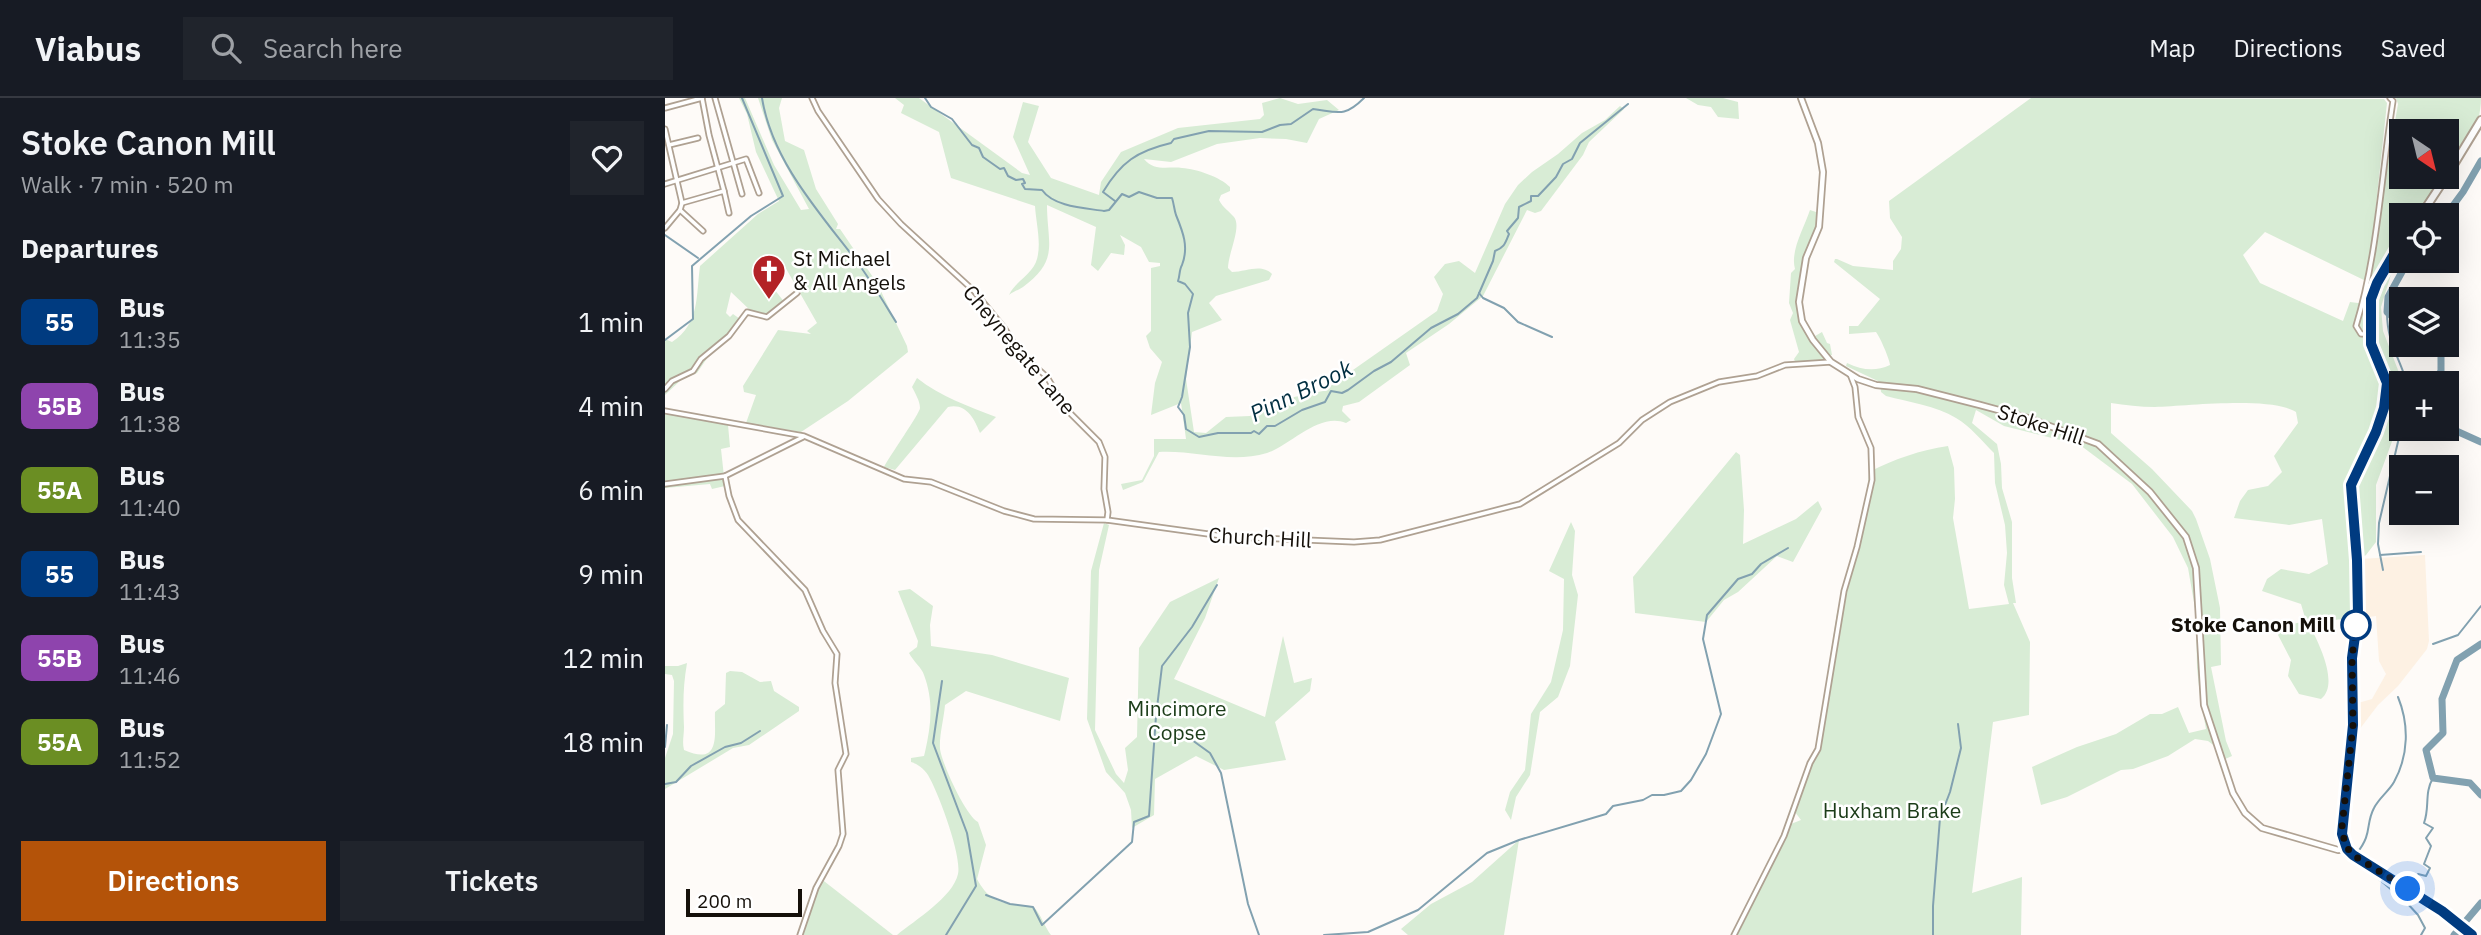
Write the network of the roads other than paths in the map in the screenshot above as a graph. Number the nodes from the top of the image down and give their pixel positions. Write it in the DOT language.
graph roads {
  1 [pos="678,98"];
  2 [pos="702,98"];
  3 [pos="715,98"];
  4 [pos="812,98"];
  5 [pos="1801,98"];
  6 [pos="2390,98"];
  7 [pos="680,104"];
  8 [pos="665,108"];
  9 [pos="2481,120"];
  10 [pos="665,129"];
  11 [pos="698,138"];
  12 [pos="669,145"];
  13 [pos="2459,156"];
  14 [pos="732,163"];
  15 [pos="719,168"];
  16 [pos="677,180"];
  17 [pos="665,184"];
  18 [pos="724,193"];
  19 [pos="759,193"];
  20 [pos="742,194"];
  21 [pos="682,203"];
  22 [pos="680,210"];
  23 [pos="729,213"];
  24 [pos="665,228"];
  25 [pos="703,231"];
  26 [pos="2389,262"];
  27 [pos="797,293"];
  28 [pos="2370,334"];
  29 [pos="1831,362"];
  30 [pos="1856,381"];
  31 [pos="665,389"];
  32 [pos="665,411"];
  33 [pos="804,436"];
  34 [pos="725,476"];
  35 [pos="665,484"];
  36 [pos="1107,520"];
  37 [pos="2347,849"];
  38 [pos="800,935"];
  39 [pos="1734,935"];
  40 [pos="2472,935"];
  1 -- 7 [label="street"];
  2 -- 7 [label="street"];
  2 -- 15 [label="street"];
  3 -- 14 [label="street"];
  4 -- 36 [label="street, Cheynegate Lane"];
  5 -- 29 [label="street, Stoke Hill"];
  6 -- 28 [label="street"];
  7 -- 8 [label="street"];
  9 -- 13 [label="main road"];
  10 -- 12 [label="street"];
  11 -- 12 [label="street"];
  12 -- 16 [label="street"];
  14 -- 15 [label="street"];
  14 -- 19 [label="street"];
  14 -- 20 [label="street"];
  15 -- 16 [label="street"];
  15 -- 18 [label="street"];
  16 -- 17 [label="street"];
  16 -- 21 [label="street"];
  18 -- 21 [label="street"];
  18 -- 23 [label="street"];
  21 -- 22 [label="street"];
  22 -- 24 [label="street"];
  22 -- 25 [label="street"];
  26 -- 28 [label="main road"];
  27 -- 31 [label="street"];
  28 -- 37 [label="main road"];
  29 -- 30 [label="street, Stoke Hill"];
  29 -- 36 [label="street, Church Hill"];
  30 -- 37 [label="street, Stoke Hill"];
  30 -- 39 [label="street"];
  32 -- 33 [label="street, Church Hill"];
  33 -- 34 [label="street"];
  33 -- 36 [label="street, Church Hill"];
  34 -- 35 [label="street"];
  34 -- 38 [label="street"];
  37 -- 40 [label="main road"];
}
